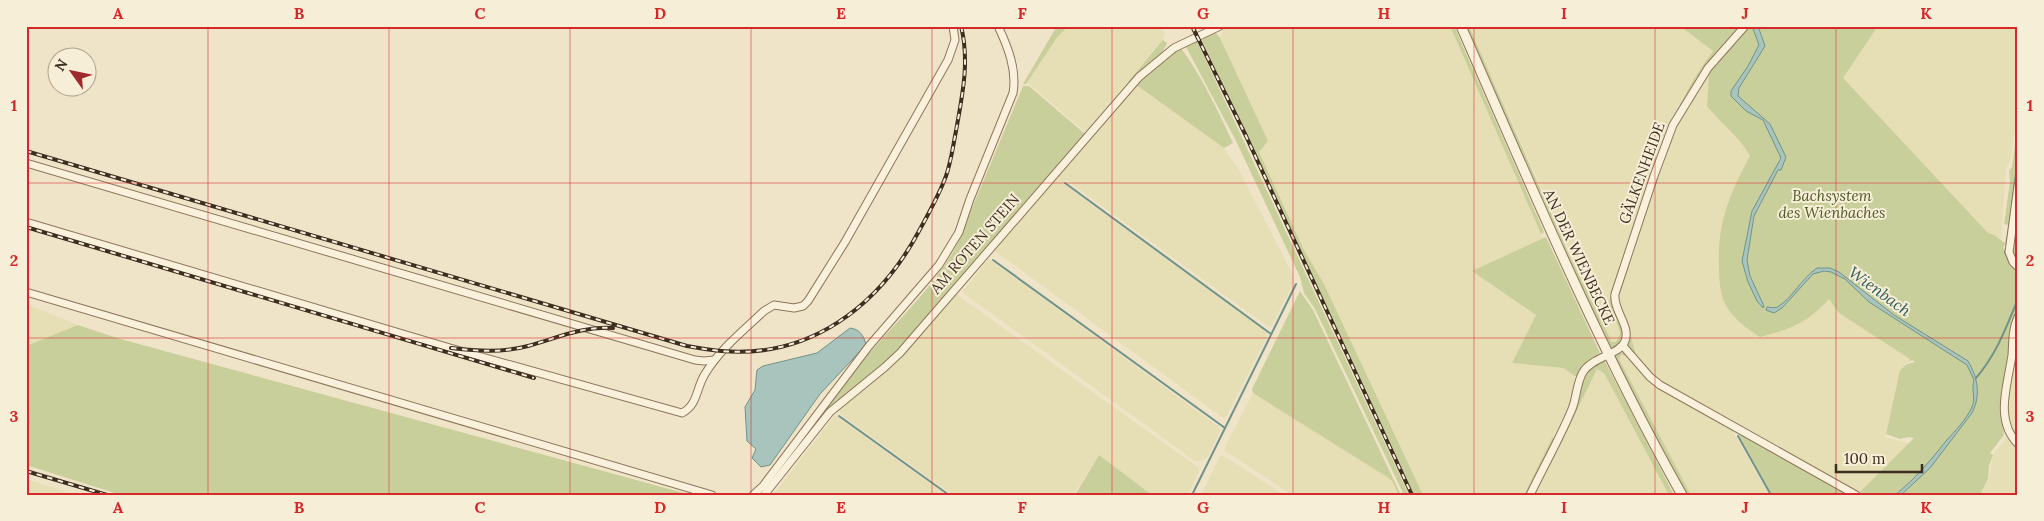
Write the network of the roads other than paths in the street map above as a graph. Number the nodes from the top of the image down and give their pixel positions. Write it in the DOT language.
graph roads {
  1 [pos="953,26"];
  2 [pos="998,26"];
  3 [pos="1220,26"];
  4 [pos="1462,26"];
  5 [pos="1745,26"];
  6 [pos="26,163"];
  7 [pos="2018,186"];
  8 [pos="26,222"];
  9 [pos="2018,267"];
  10 [pos="26,292"];
  11 [pos="2018,317"];
  12 [pos="1623,346"];
  13 [pos="1608,354"];
  14 [pos="695,360"];
  15 [pos="714,360"];
  16 [pos="703,377"];
  17 [pos="2018,444"];
  18 [pos="712,495"];
  19 [pos="753,495"];
  20 [pos="764,495"];
  21 [pos="1530,495"];
  22 [pos="1682,495"];
  23 [pos="1856,495"];
  1 -- 15 [label="street"];
  2 -- 19 [label="street"];
  3 -- 20 [label="street, AM ROTEN STEIN"];
  4 -- 13 [label="street, AN DER WIENBECKE"];
  5 -- 12 [label="street, GÄLKENHEIDE"];
  6 -- 14 [label="street"];
  7 -- 9 [label="street"];
  8 -- 16 [label="street"];
  10 -- 18 [label="street"];
  11 -- 17 [label="street"];
  12 -- 13 [label="street"];
  12 -- 23 [label="street"];
  13 -- 21 [label="street"];
  13 -- 22 [label="street, AN DER WIENBECKE"];
  14 -- 15 [label="street"];
  14 -- 16 [label="street"];
  15 -- 16 [label="street"];
}
